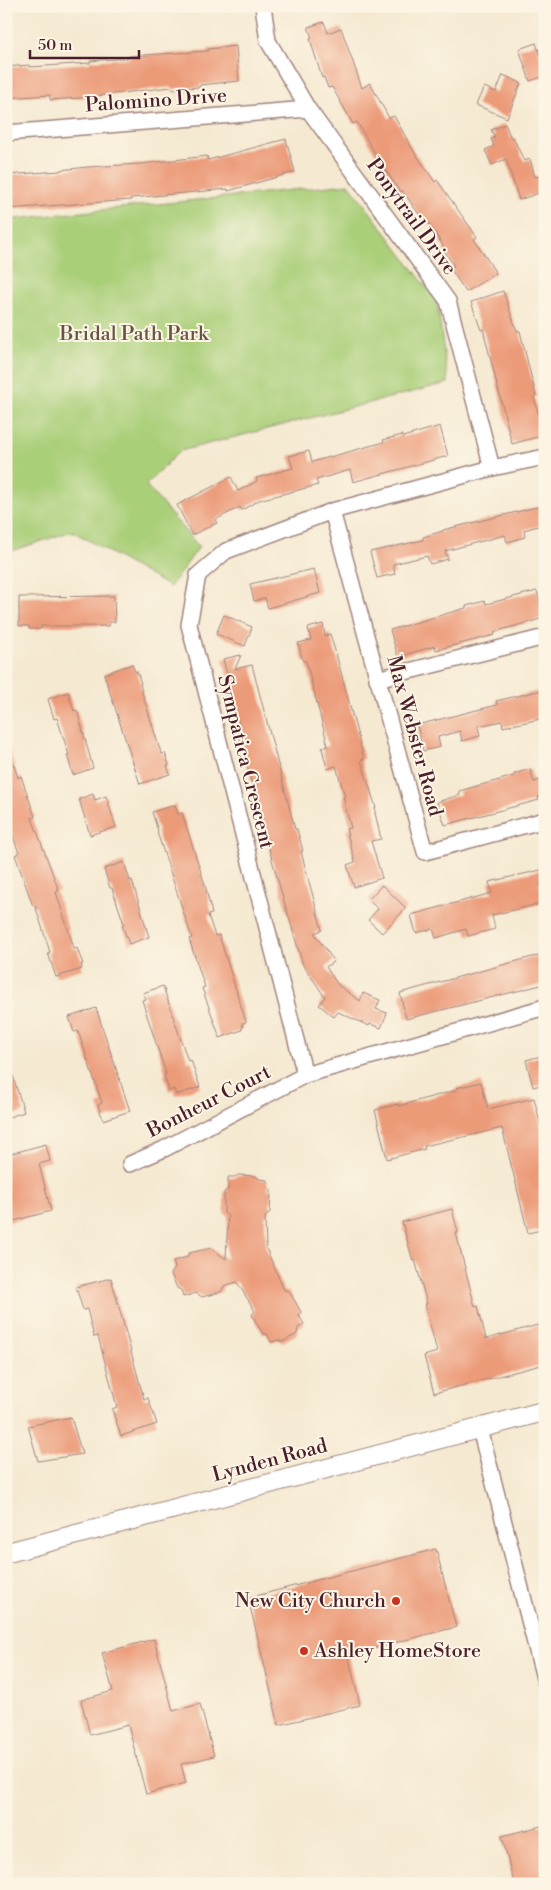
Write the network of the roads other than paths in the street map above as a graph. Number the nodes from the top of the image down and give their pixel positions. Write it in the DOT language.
graph roads {
  1 [pos="263,6"];
  2 [pos="308,109"];
  3 [pos="6,133"];
  4 [pos="545,457"];
  5 [pos="492,468"];
  6 [pos="332,511"];
  7 [pos="545,637"];
  8 [pos="377,680"];
  9 [pos="545,820"];
  10 [pos="545,1007"];
  11 [pos="305,1075"];
  12 [pos="130,1164"];
  13 [pos="545,1411"];
  14 [pos="480,1429"];
  15 [pos="6,1553"];
  16 [pos="545,1682"];
  1 -- 2 [label="street, Ponytrail Drive"];
  2 -- 3 [label="street, Palomino Drive"];
  2 -- 5 [label="street, Ponytrail Drive"];
  4 -- 5 [label="street, Sympatica Crescent"];
  5 -- 6 [label="street, Sympatica Crescent"];
  6 -- 8 [label="street, Max Webster Road"];
  6 -- 11 [label="street, Sympatica Crescent"];
  7 -- 8 [label="street"];
  8 -- 9 [label="street, Max Webster Road"];
  10 -- 11 [label="street"];
  11 -- 12 [label="street, Bonheur Court"];
  13 -- 14 [label="main road, Lynden Road"];
  14 -- 15 [label="main road, Lynden Road"];
  14 -- 16 [label="street"];
}
